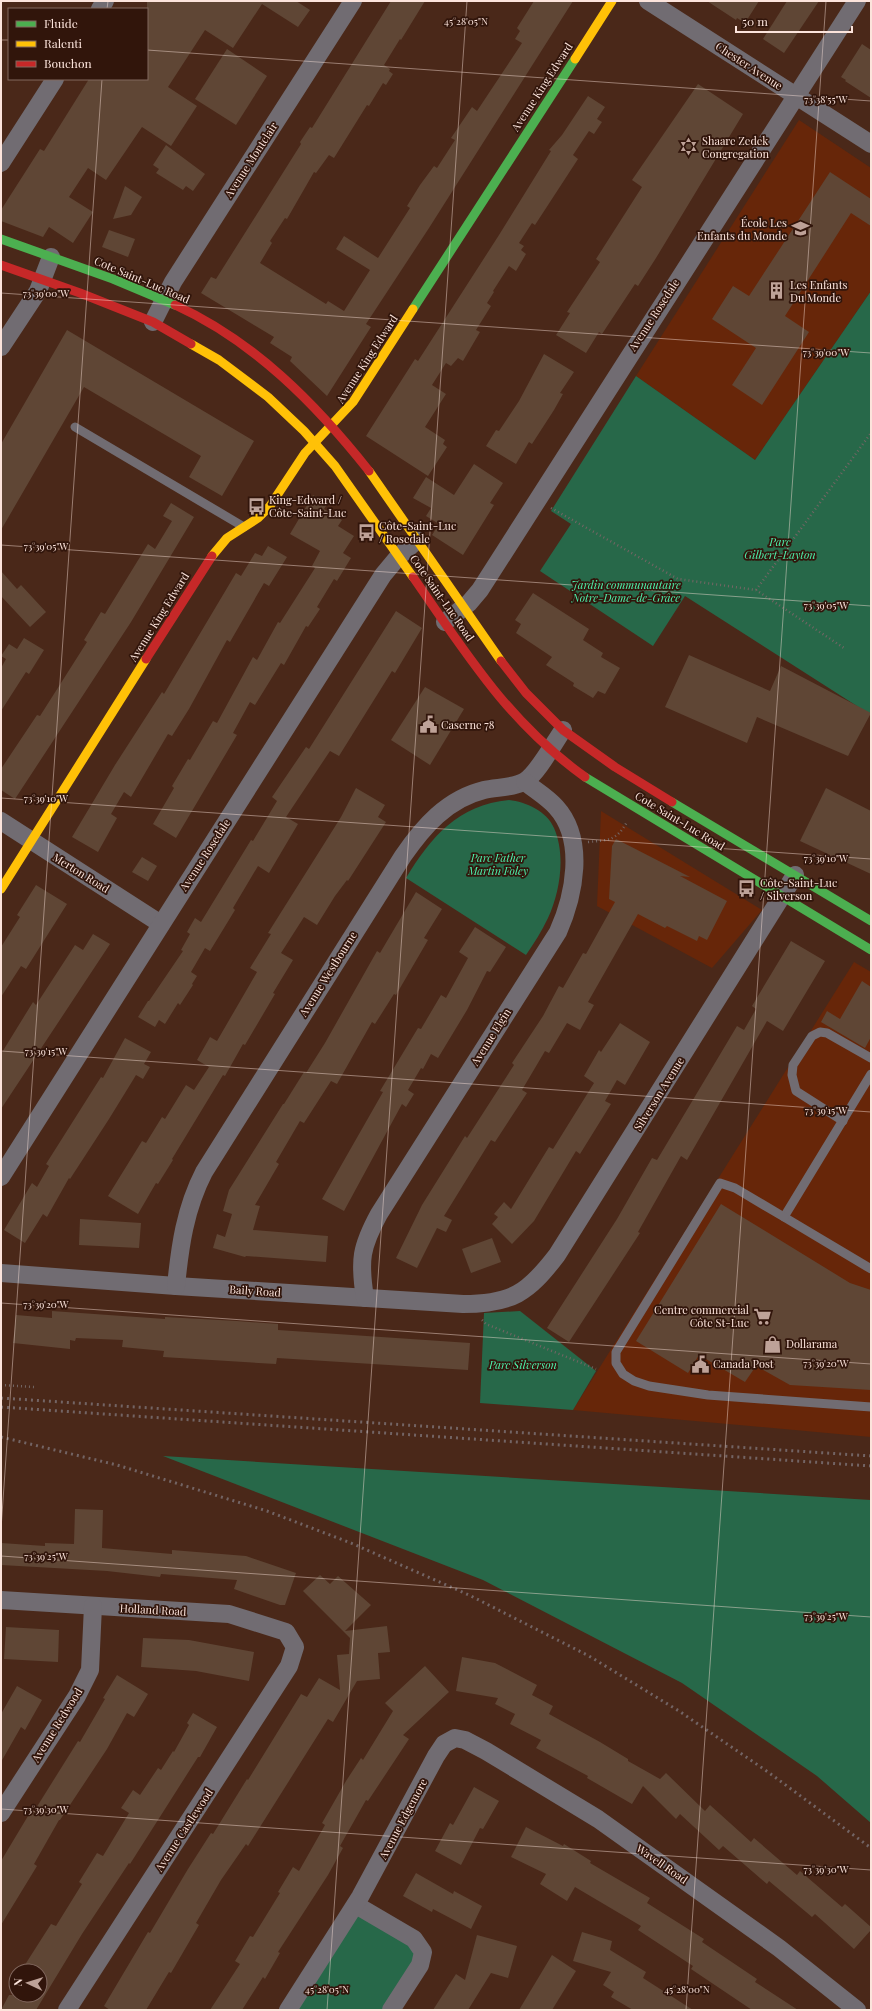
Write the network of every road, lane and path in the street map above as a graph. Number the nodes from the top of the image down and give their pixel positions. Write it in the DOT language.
graph roads {
  1 [pos="353,1"];
  2 [pos="612,1"];
  3 [pos="648,1"];
  4 [pos="856,1"];
  5 [pos="54,80"];
  6 [pos="796,96"];
  7 [pos="871,144"];
  8 [pos="1,163"];
  9 [pos="1,239"];
  10 [pos="50,257"];
  11 [pos="1,265"];
  12 [pos="43,279"];
  13 [pos="163,300"];
  14 [pos="153,322"];
  15 [pos="1,347"];
  16 [pos="332,426"];
  17 [pos="75,427"];
  18 [pos="871,433"];
  19 [pos="314,442"];
  20 [pos="550,508"];
  21 [pos="244,527"];
  22 [pos="417,540"];
  23 [pos="398,557"];
  24 [pos="756,590"];
  25 [pos="463,608"];
  26 [pos="445,622"];
  27 [pos="844,648"];
  28 [pos="563,730"];
  29 [pos="549,749"];
  30 [pos="525,782"];
  31 [pos="629,818"];
  32 [pos="1,821"];
  33 [pos="31,841"];
  34 [pos="584,842"];
  35 [pos="795,875"];
  36 [pos="1,889"];
  37 [pos="782,897"];
  38 [pos="871,921"];
  39 [pos="161,924"];
  40 [pos="871,950"];
  41 [pos="871,1058"];
  42 [pos="871,1074"];
  43 [pos="843,1121"];
  44 [pos="1,1177"];
  45 [pos="784,1218"];
  46 [pos="871,1269"];
  47 [pos="1,1273"];
  48 [pos="176,1286"];
  49 [pos="365,1298"];
  50 [pos="508,1299"];
  51 [pos="477,1316"];
  52 [pos="596,1369"];
  53 [pos="1,1385"];
  54 [pos="35,1388"];
  55 [pos="871,1407"];
  56 [pos="1,1600"];
  57 [pos="94,1606"];
  58 [pos="295,1647"];
  59 [pos="455,1738"];
  60 [pos="1,1813"];
  61 [pos="356,1905"];
  62 [pos="67,2010"];
  63 [pos="288,2010"];
  64 [pos="391,2010"];
  65 [pos="857,2010"];
  1 -- 13 [label="street, Avenue Montclair"];
  2 -- 16 [label="main road, Avenue King Edward"];
  3 -- 6 [label="street, Chester Avenue"];
  4 -- 6 [label="street, Avenue Rosedale"];
  5 -- 8 [label="street"];
  6 -- 7 [label="street, Chester Avenue"];
  6 -- 25 [label="street, Avenue Rosedale"];
  9 -- 10 [label="main road, Cote Saint-Luc Road"];
  10 -- 12 [label="street"];
  10 -- 13 [label="main road, Cote Saint-Luc Road"];
  11 -- 12 [label="main road, Cote Saint-Luc Road"];
  12 -- 14 [label="main road, Cote Saint-Luc Road"];
  12 -- 15 [label="street"];
  13 -- 14 [label="street, Avenue Montclair"];
  13 -- 16 [label="main road, Cote Saint-Luc Road"];
  14 -- 19 [label="main road, Cote Saint-Luc Road"];
  16 -- 19 [label="main road, Avenue King Edward"];
  16 -- 22 [label="main road, Cote Saint-Luc Road"];
  17 -- 21 [label="lane"];
  18 -- 24 [label="path"];
  19 -- 21 [label="main road, Avenue King Edward"];
  19 -- 23 [label="main road, Cote Saint-Luc Road"];
  20 -- 24 [label="path"];
  21 -- 33 [label="main road, Avenue King Edward"];
  22 -- 23 [label="street, Avenue Rosedale"];
  22 -- 25 [label="main road, Cote Saint-Luc Road"];
  23 -- 26 [label="main road, Cote Saint-Luc Road"];
  23 -- 39 [label="street, Avenue Rosedale"];
  24 -- 27 [label="path"];
  25 -- 26 [label="street, Avenue Rosedale"];
  25 -- 28 [label="main road, Cote Saint-Luc Road"];
  26 -- 29 [label="main road, Cote Saint-Luc Road"];
  28 -- 29 [label="street"];
  28 -- 35 [label="main road, Cote Saint-Luc Road"];
  29 -- 30 [label="street"];
  29 -- 37 [label="main road, Cote Saint-Luc Road"];
  30 -- 48 [label="street, Avenue Westbourne"];
  30 -- 49 [label="street, Avenue Elgin"];
  31 -- 34 [label="path"];
  32 -- 33 [label="street, Merton Road"];
  33 -- 36 [label="main road, Avenue King Edward"];
  33 -- 39 [label="street, Merton Road"];
  35 -- 37 [label="street, Silverson Avenue"];
  35 -- 38 [label="main road, Cote Saint-Luc Road"];
  37 -- 40 [label="main road, Cote Saint-Luc Road"];
  37 -- 50 [label="street, Silverson Avenue"];
  39 -- 44 [label="street, Avenue Rosedale"];
  41 -- 43 [label="lane"];
  42 -- 43 [label="lane"];
  43 -- 45 [label="lane"];
  45 -- 46 [label="lane"];
  45 -- 55 [label="lane"];
  47 -- 48 [label="street, Baily Road"];
  48 -- 49 [label="street, Baily Road"];
  49 -- 50 [label="street, Baily Road"];
  51 -- 52 [label="path"];
  53 -- 54 [label="path"];
  56 -- 57 [label="street, Holland Road"];
  57 -- 58 [label="street, Holland Road"];
  57 -- 60 [label="street, Avenue Redwood"];
  58 -- 62 [label="street, Avenue Castlewood"];
  59 -- 61 [label="street, Avenue Edgemore"];
  59 -- 65 [label="street, Wavell Road"];
  61 -- 63 [label="street, Avenue Edgemore"];
  61 -- 64 [label="street"];
}
